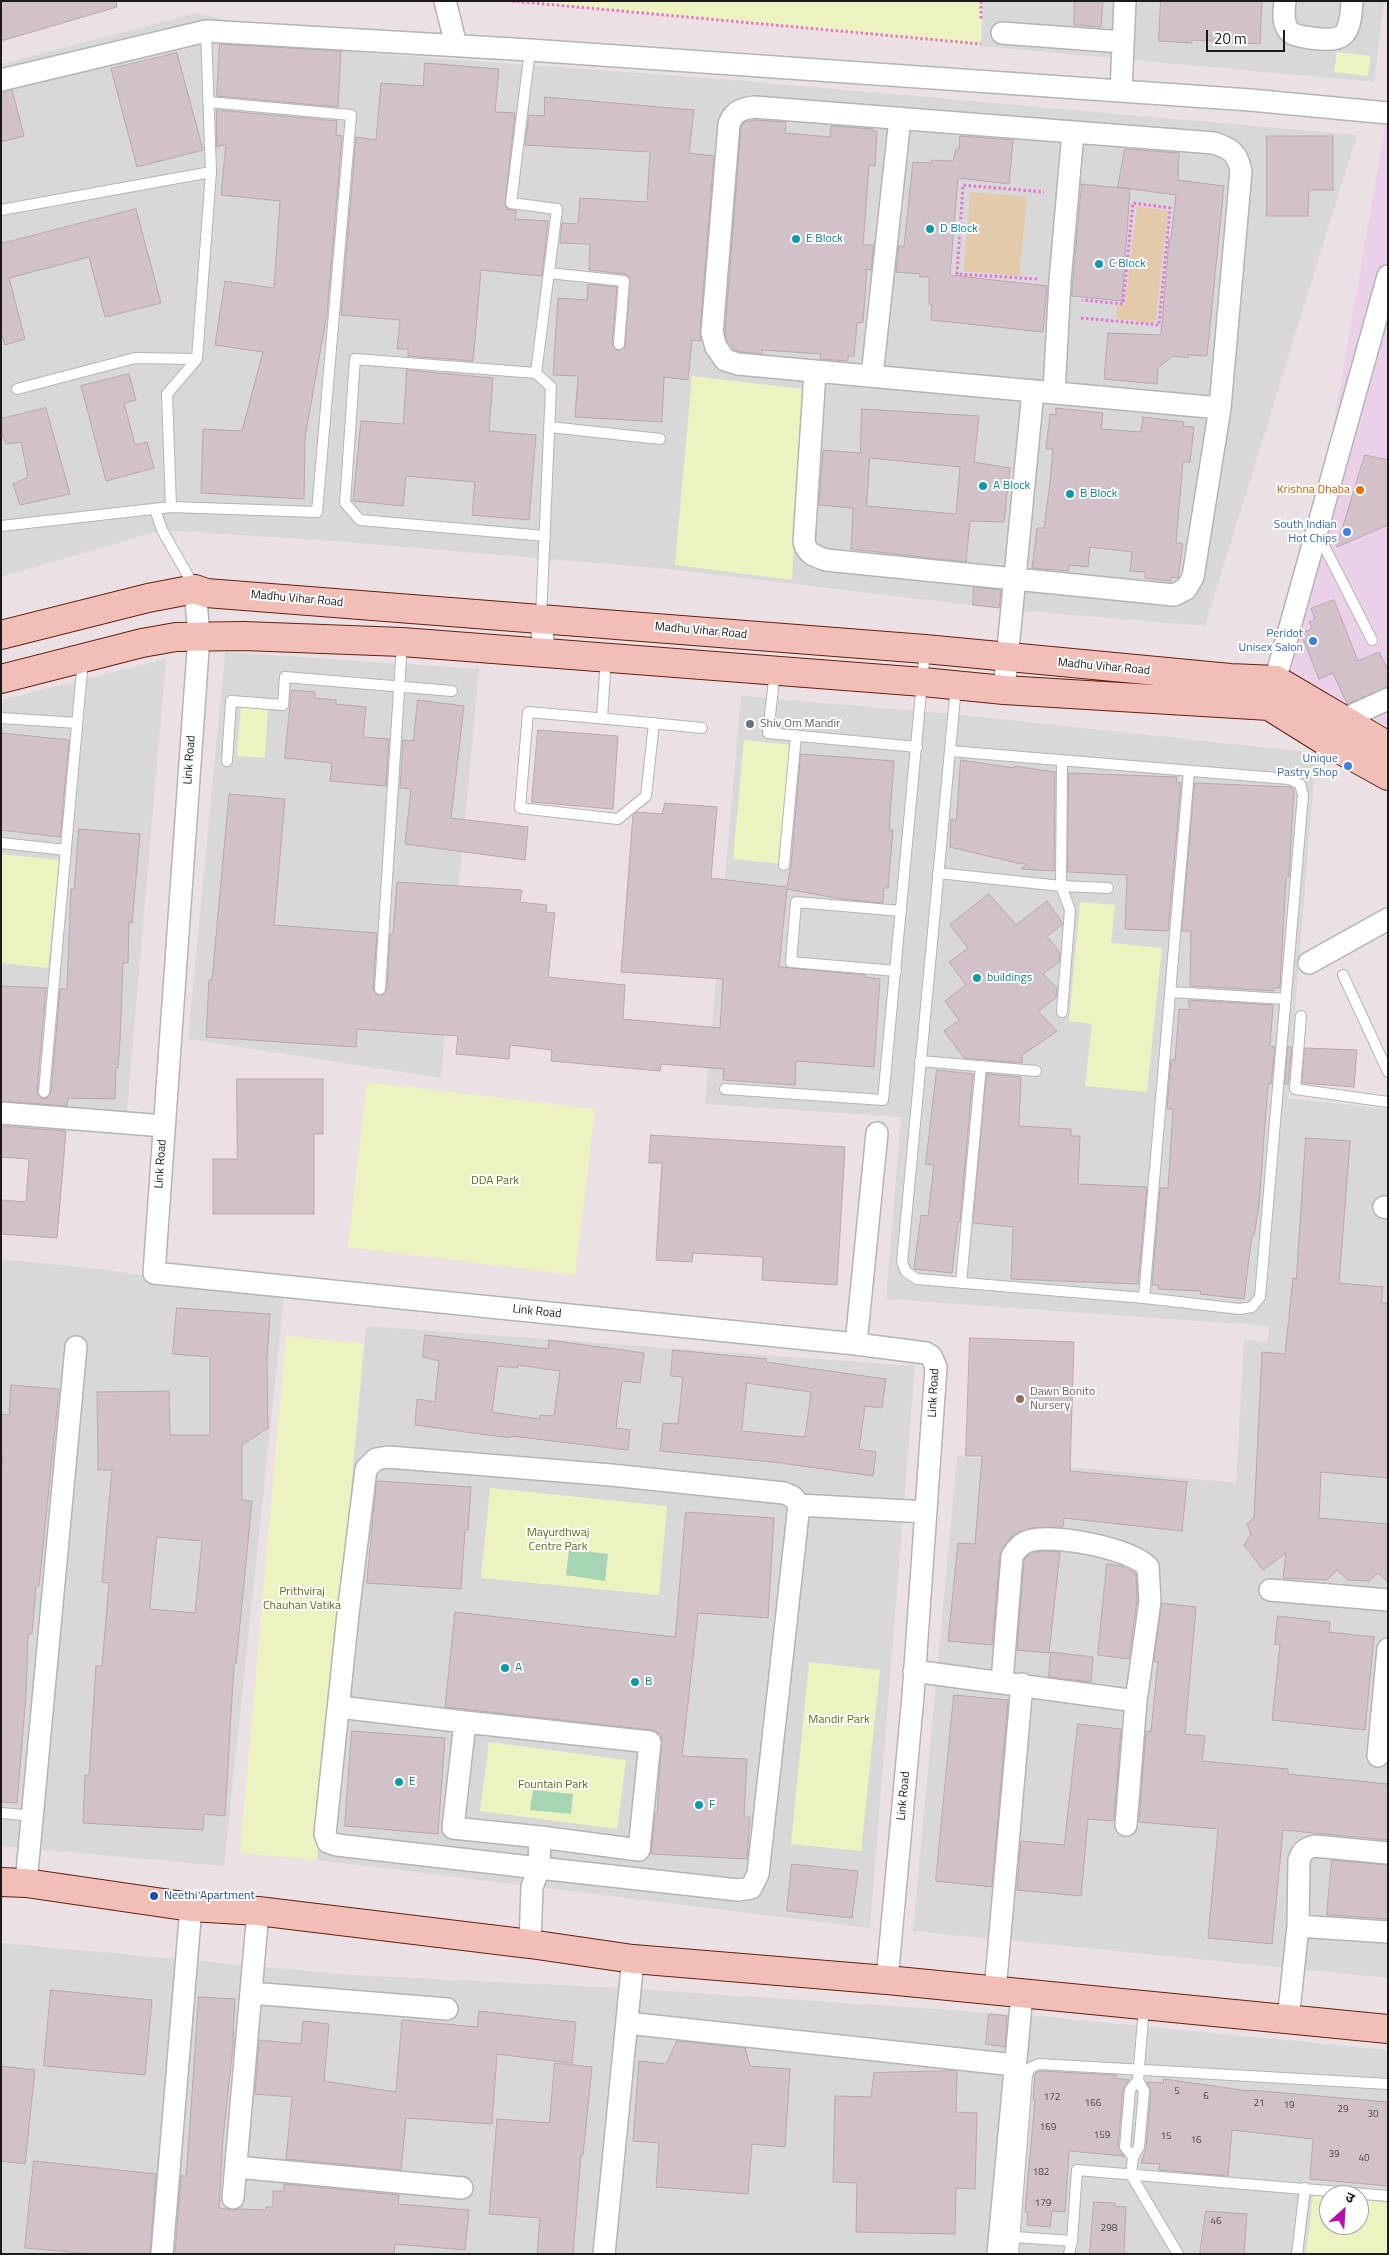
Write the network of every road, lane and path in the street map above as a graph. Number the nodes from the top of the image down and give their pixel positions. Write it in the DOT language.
graph roads {
  1 [pos="445,1"];
  2 [pos="512,1"];
  3 [pos="981,1"];
  4 [pos="1125,1"];
  5 [pos="1285,1"];
  6 [pos="1352,1"];
  7 [pos="981,28"];
  8 [pos="206,32"];
  9 [pos="1002,34"];
  10 [pos="981,37"];
  11 [pos="1123,42"];
  12 [pos="456,45"];
  13 [pos="530,50"];
  14 [pos="1,80"];
  15 [pos="1121,91"];
  16 [pos="208,102"];
  17 [pos="1388,113"];
  18 [pos="900,118"];
  19 [pos="1073,132"];
  20 [pos="211,172"];
  21 [pos="1068,194"];
  22 [pos="1,210"];
  23 [pos="549,273"];
  24 [pos="1388,276"];
  25 [pos="1059,298"];
  26 [pos="620,344"];
  27 [pos="197,359"];
  28 [pos="815,372"];
  29 [pos="536,373"];
  30 [pos="872,376"];
  31 [pos="17,389"];
  32 [pos="1043,392"];
  33 [pos="1220,408"];
  34 [pos="550,427"];
  35 [pos="660,439"];
  36 [pos="171,507"];
  37 [pos="155,509"];
  38 [pos="1,526"];
  39 [pos="1317,532"];
  40 [pos="544,536"];
  41 [pos="1015,579"];
  42 [pos="195,589"];
  43 [pos="541,618"];
  44 [pos="1,635"];
  45 [pos="199,636"];
  46 [pos="1372,640"];
  47 [pos="402,642"];
  48 [pos="925,649"];
  49 [pos="544,653"];
  50 [pos="607,657"];
  51 [pos="84,658"];
  52 [pos="1008,658"];
  53 [pos="776,670"];
  54 [pos="1,679"];
  55 [pos="1276,680"];
  56 [pos="923,682"];
  57 [pos="956,685"];
  58 [pos="399,688"];
  59 [pos="1004,690"];
  60 [pos="452,691"];
  61 [pos="1388,699"];
  62 [pos="1269,706"];
  63 [pos="1,718"];
  64 [pos="602,718"];
  65 [pos="1344,719"];
  66 [pos="78,723"];
  67 [pos="654,723"];
  68 [pos="702,728"];
  69 [pos="796,735"];
  70 [pos="1388,746"];
  71 [pos="917,747"];
  72 [pos="950,751"];
  73 [pos="1062,760"];
  74 [pos="227,761"];
  75 [pos="1189,771"];
  76 [pos="1388,776"];
  77 [pos="1,843"];
  78 [pos="66,850"];
  79 [pos="784,864"];
  80 [pos="938,873"];
  81 [pos="1061,886"];
  82 [pos="1108,888"];
  83 [pos="901,911"];
  84 [pos="1388,919"];
  85 [pos="1308,963"];
  86 [pos="896,971"];
  87 [pos="1343,975"];
  88 [pos="380,989"];
  89 [pos="1170,992"];
  90 [pos="1286,1000"];
  91 [pos="1062,1012"];
  92 [pos="1301,1016"];
  93 [pos="920,1061"];
  94 [pos="981,1066"];
  95 [pos="1036,1071"];
  96 [pos="1388,1072"];
  97 [pos="725,1089"];
  98 [pos="44,1092"];
  99 [pos="1388,1102"];
  100 [pos="1,1113"];
  101 [pos="164,1126"];
  102 [pos="878,1133"];
  103 [pos="961,1283"];
  104 [pos="1144,1298"];
  105 [pos="856,1344"];
  106 [pos="76,1347"];
  107 [pos="799,1505"];
  108 [pos="926,1512"];
  109 [pos="1270,1590"];
  110 [pos="1388,1600"];
  111 [pos="1388,1649"];
  112 [pos="914,1671"];
  113 [pos="1012,1683"];
  114 [pos="1136,1701"];
  115 [pos="339,1707"];
  116 [pos="464,1722"];
  117 [pos="1378,1756"];
  118 [pos="1,1813"];
  119 [pos="33,1816"];
  120 [pos="1126,1825"];
  121 [pos="540,1837"];
  122 [pos="1388,1853"];
  123 [pos="539,1868"];
  124 [pos="13,1883"];
  125 [pos="191,1907"];
  126 [pos="258,1911"];
  127 [pos="1298,1926"];
  128 [pos="1388,1932"];
  129 [pos="530,1944"];
  130 [pos="633,1959"];
  131 [pos="887,1980"];
  132 [pos="995,1991"];
  133 [pos="251,1993"];
  134 [pos="1022,1994"];
  135 [pos="1144,2007"];
  136 [pos="447,2009"];
  137 [pos="1288,2020"];
  138 [pos="627,2023"];
  139 [pos="1388,2029"];
  140 [pos="1015,2064"];
  141 [pos="1140,2069"];
  142 [pos="1388,2084"];
  143 [pos="236,2166"];
  144 [pos="1131,2175"];
  145 [pos="462,2188"];
  146 [pos="1305,2188"];
  147 [pos="1388,2196"];
  148 [pos="234,2198"];
  149 [pos="1015,2237"];
  150 [pos="1072,2241"];
  151 [pos="162,2254"];
  152 [pos="604,2254"];
  153 [pos="998,2254"];
  154 [pos="1013,2254"];
  155 [pos="1069,2254"];
  156 [pos="1178,2254"];
  157 [pos="1297,2254"];
  1 -- 12 [label="street"];
  2 -- 10 [label="path"];
  3 -- 7 [label="path"];
  4 -- 11 [label="street"];
  5 -- 6 [label="street"];
  8 -- 12 [label="street"];
  8 -- 14 [label="street"];
  8 -- 16 [label="lane"];
  9 -- 11 [label="street"];
  11 -- 15 [label="street"];
  12 -- 13 [label="street"];
  13 -- 15 [label="street"];
  13 -- 23 [label="lane"];
  15 -- 17 [label="street"];
  16 -- 20 [label="lane"];
  16 -- 36 [label="lane"];
  18 -- 19 [label="street"];
  18 -- 28 [label="street"];
  18 -- 30 [label="street"];
  19 -- 21 [label="street"];
  19 -- 33 [label="street"];
  20 -- 22 [label="lane"];
  20 -- 27 [label="lane"];
  21 -- 25 [label="street"];
  21 -- 25 [label="path"];
  23 -- 26 [label="lane"];
  23 -- 29 [label="lane"];
  24 -- 39 [label="street"];
  25 -- 25 [label="path"];
  25 -- 32 [label="street"];
  27 -- 31 [label="lane"];
  27 -- 36 [label="lane"];
  28 -- 30 [label="street"];
  28 -- 41 [label="street"];
  29 -- 34 [label="lane"];
  29 -- 40 [label="lane"];
  30 -- 32 [label="street"];
  32 -- 33 [label="street"];
  32 -- 41 [label="street"];
  33 -- 41 [label="street"];
  34 -- 35 [label="lane"];
  34 -- 40 [label="lane"];
  36 -- 37 [label="lane"];
  37 -- 38 [label="lane"];
  37 -- 42 [label="lane"];
  39 -- 46 [label="lane"];
  39 -- 55 [label="street"];
  40 -- 43 [label="lane"];
  41 -- 52 [label="street"];
  42 -- 43 [label="street, Madhu Vihar Road"];
  42 -- 44 [label="street, Madhu Vihar Road"];
  42 -- 45 [label="street, Link Road"];
  43 -- 48 [label="street, Madhu Vihar Road"];
  43 -- 49 [label="street"];
  45 -- 47 [label="street"];
  45 -- 51 [label="street"];
  45 -- 101 [label="street, Link Road"];
  47 -- 49 [label="street"];
  47 -- 58 [label="lane"];
  48 -- 52 [label="street, Madhu Vihar Road"];
  48 -- 56 [label="lane"];
  49 -- 50 [label="street"];
  50 -- 53 [label="street"];
  50 -- 64 [label="lane"];
  51 -- 54 [label="street"];
  51 -- 66 [label="lane"];
  52 -- 55 [label="street, Madhu Vihar Road"];
  52 -- 59 [label="street"];
  53 -- 56 [label="street"];
  53 -- 69 [label="lane"];
  55 -- 62 [label="street"];
  55 -- 65 [label="street, Madhu Vihar Road"];
  56 -- 57 [label="street"];
  56 -- 71 [label="lane"];
  57 -- 59 [label="street"];
  57 -- 72 [label="lane"];
  58 -- 60 [label="lane"];
  58 -- 74 [label="lane"];
  58 -- 88 [label="lane"];
  59 -- 62 [label="street"];
  61 -- 65 [label="street"];
  62 -- 76 [label="street"];
  63 -- 66 [label="lane"];
  64 -- 67 [label="lane"];
  64 -- 67 [label="lane"];
  65 -- 70 [label="street, Madhu Vihar Road"];
  66 -- 78 [label="lane"];
  67 -- 68 [label="lane"];
  69 -- 71 [label="lane"];
  69 -- 79 [label="lane"];
  71 -- 83 [label="lane"];
  72 -- 73 [label="lane"];
  72 -- 80 [label="lane"];
  73 -- 75 [label="lane"];
  73 -- 81 [label="lane"];
  75 -- 89 [label="lane"];
  75 -- 90 [label="lane"];
  77 -- 78 [label="lane"];
  78 -- 98 [label="lane"];
  80 -- 81 [label="lane"];
  80 -- 93 [label="lane"];
  81 -- 82 [label="lane"];
  81 -- 91 [label="lane"];
  83 -- 86 [label="lane"];
  83 -- 86 [label="lane"];
  84 -- 85 [label="street"];
  86 -- 97 [label="lane"];
  87 -- 96 [label="lane"];
  89 -- 90 [label="lane"];
  89 -- 104 [label="lane"];
  90 -- 104 [label="lane"];
  92 -- 99 [label="lane"];
  93 -- 94 [label="lane"];
  93 -- 103 [label="lane"];
  94 -- 95 [label="lane"];
  94 -- 103 [label="lane"];
  100 -- 101 [label="street"];
  101 -- 105 [label="street, Link Road"];
  102 -- 105 [label="street"];
  103 -- 104 [label="lane"];
  105 -- 108 [label="street, Link Road"];
  106 -- 119 [label="street"];
  107 -- 108 [label="street"];
  107 -- 115 [label="street"];
  107 -- 123 [label="street"];
  108 -- 112 [label="street, Link Road"];
  109 -- 110 [label="street"];
  111 -- 117 [label="street"];
  112 -- 113 [label="street"];
  112 -- 131 [label="street, Link Road"];
  113 -- 114 [label="street"];
  113 -- 114 [label="street"];
  113 -- 132 [label="street"];
  114 -- 120 [label="street"];
  115 -- 116 [label="street"];
  115 -- 123 [label="street"];
  116 -- 121 [label="street"];
  116 -- 121 [label="street"];
  118 -- 119 [label="lane"];
  119 -- 124 [label="street"];
  121 -- 123 [label="street"];
  122 -- 127 [label="street"];
  123 -- 129 [label="street"];
  124 -- 125 [label="street"];
  125 -- 126 [label="street"];
  125 -- 151 [label="street"];
  126 -- 129 [label="street"];
  126 -- 133 [label="street"];
  127 -- 128 [label="street"];
  127 -- 137 [label="street"];
  129 -- 130 [label="street"];
  130 -- 131 [label="street"];
  130 -- 138 [label="street"];
  131 -- 132 [label="street"];
  132 -- 134 [label="street"];
  133 -- 136 [label="street"];
  133 -- 143 [label="street"];
  134 -- 135 [label="street"];
  134 -- 140 [label="street"];
  135 -- 137 [label="street"];
  135 -- 141 [label="lane"];
  137 -- 139 [label="street"];
  138 -- 140 [label="street"];
  138 -- 152 [label="street"];
  140 -- 153 [label="street"];
  141 -- 142 [label="lane"];
  141 -- 144 [label="lane"];
  141 -- 149 [label="lane"];
  143 -- 145 [label="street"];
  143 -- 148 [label="street"];
  144 -- 146 [label="lane"];
  144 -- 150 [label="lane"];
  144 -- 156 [label="lane"];
  146 -- 147 [label="lane"];
  146 -- 157 [label="lane"];
  149 -- 150 [label="lane"];
  149 -- 154 [label="lane"];
  150 -- 155 [label="lane"];
}
